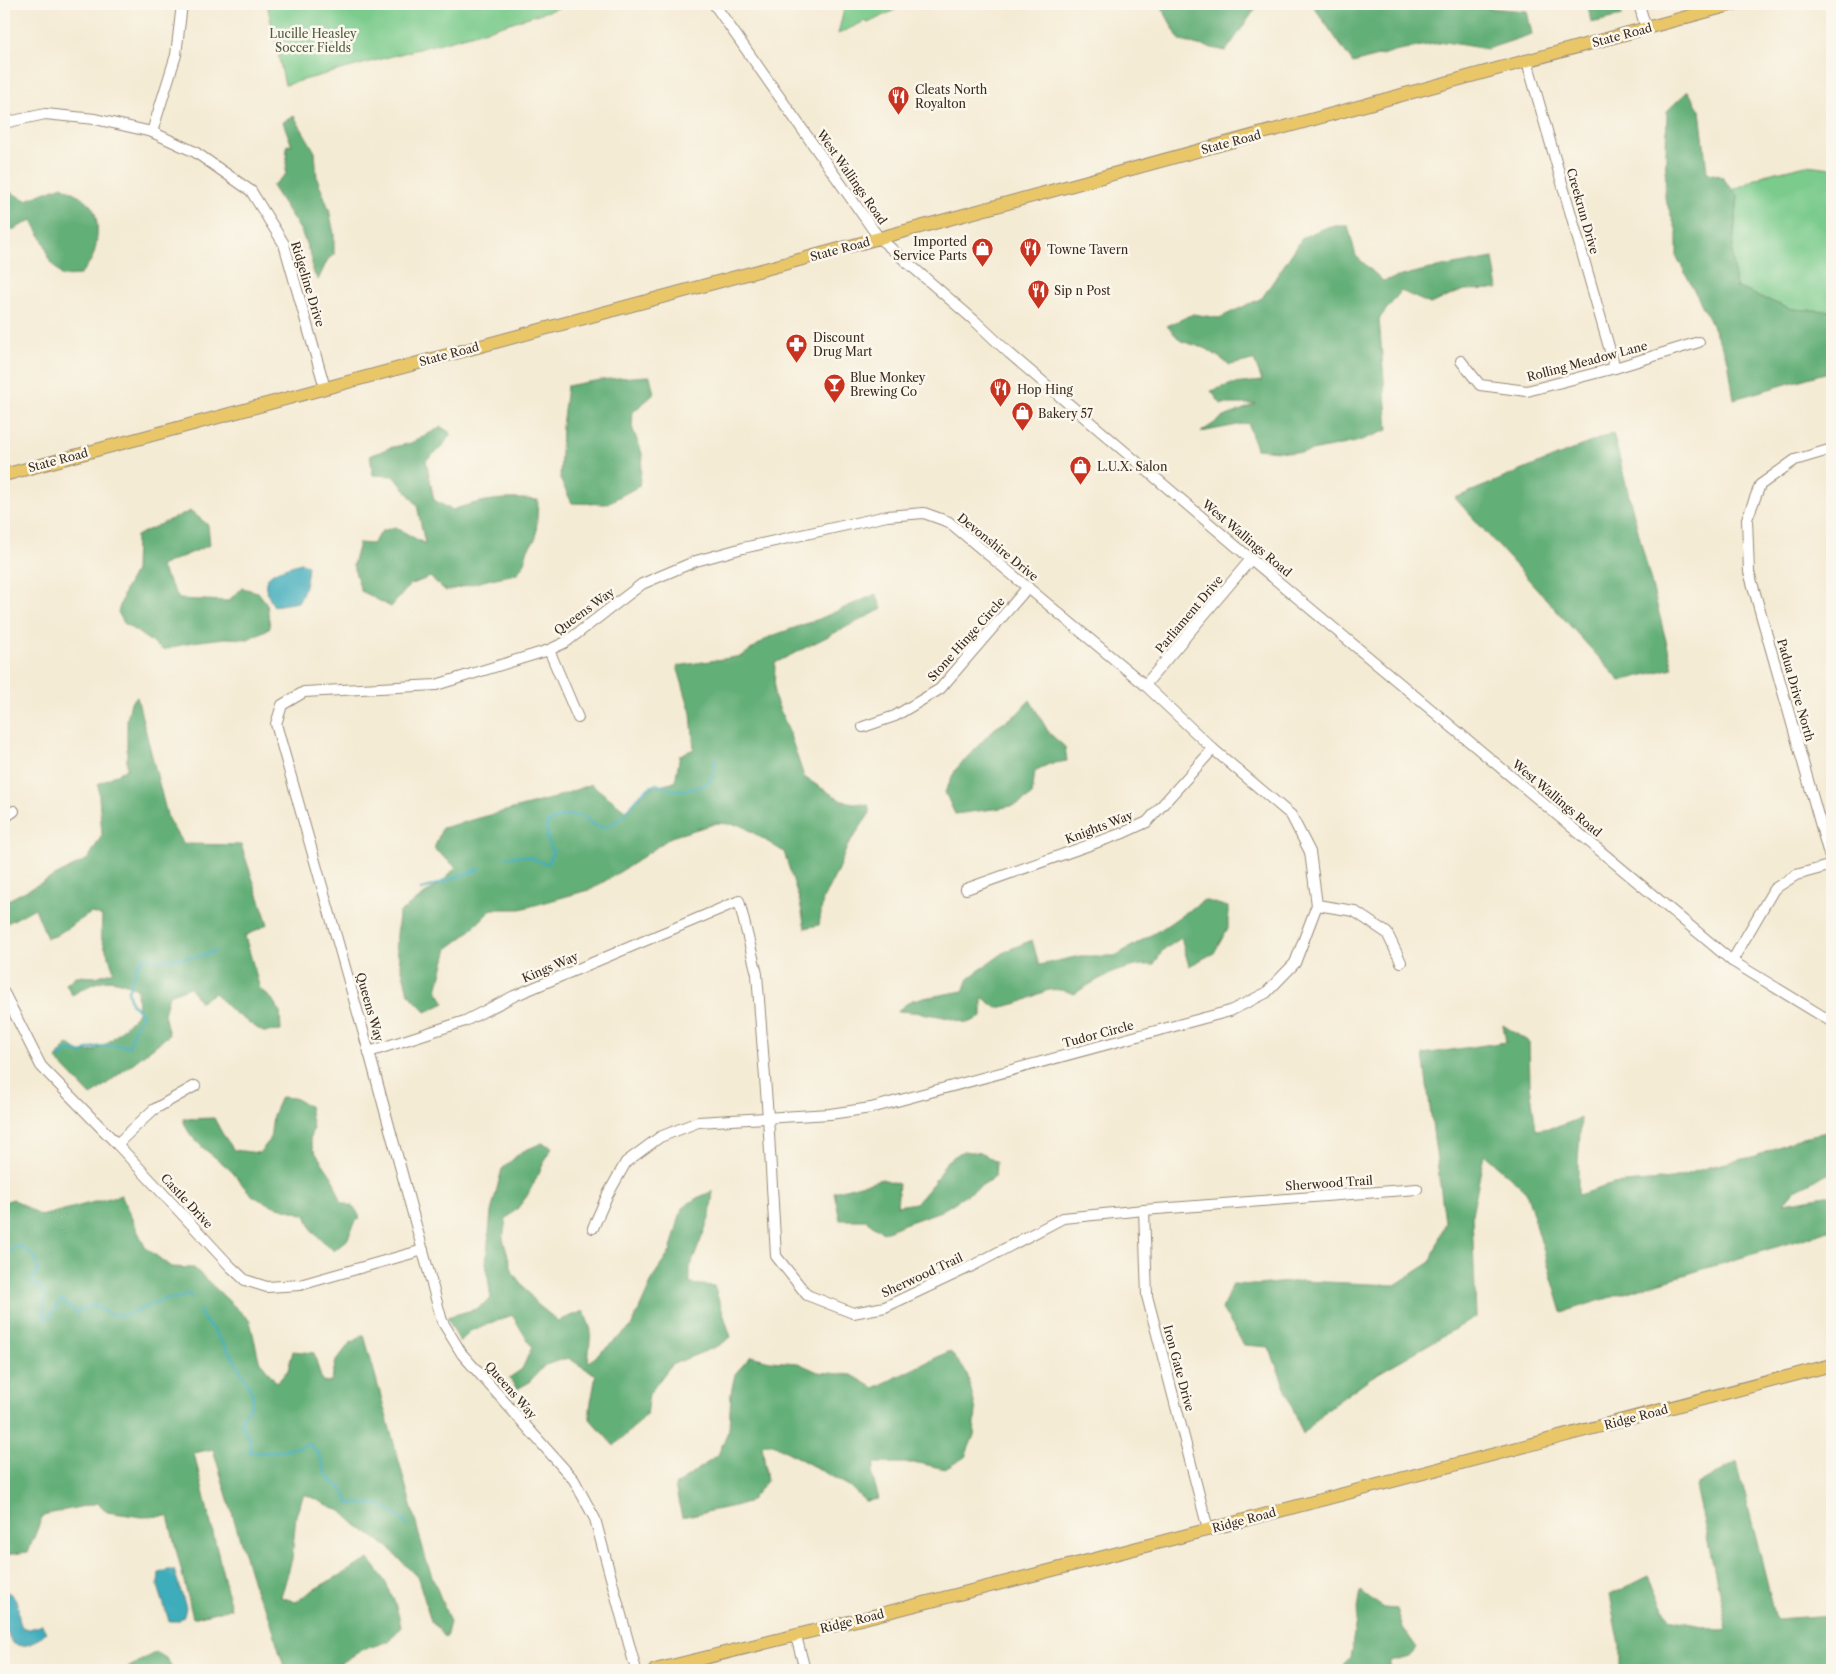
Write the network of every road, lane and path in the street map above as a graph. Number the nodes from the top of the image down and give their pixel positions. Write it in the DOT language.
graph roads {
  1 [pos="182,4"];
  2 [pos="714,4"];
  3 [pos="1639,4"];
  4 [pos="1734,4"];
  5 [pos="1646,29"];
  6 [pos="1527,61"];
  7 [pos="4,111"];
  8 [pos="5,122"];
  9 [pos="152,132"];
  10 [pos="879,238"];
  11 [pos="1699,342"];
  12 [pos="1461,361"];
  13 [pos="1615,368"];
  14 [pos="325,388"];
  15 [pos="1832,449"];
  16 [pos="4,475"];
  17 [pos="1251,558"];
  18 [pos="662,576"];
  19 [pos="1028,587"];
  20 [pos="549,650"];
  21 [pos="1145,685"];
  22 [pos="578,718"];
  23 [pos="863,728"];
  24 [pos="1213,749"];
  25 [pos="14,811"];
  26 [pos="4,818"];
  27 [pos="1832,865"];
  28 [pos="966,889"];
  29 [pos="739,901"];
  30 [pos="1317,906"];
  31 [pos="1732,961"];
  32 [pos="1401,962"];
  33 [pos="4,992"];
  34 [pos="1832,1022"];
  35 [pos="369,1052"];
  36 [pos="195,1086"];
  37 [pos="768,1117"];
  38 [pos="118,1144"];
  39 [pos="1417,1188"];
  40 [pos="1144,1210"];
  41 [pos="593,1228"];
  42 [pos="423,1250"];
  43 [pos="1832,1365"];
  44 [pos="1208,1529"];
  45 [pos="796,1636"];
  46 [pos="636,1670"];
  47 [pos="655,1670"];
  48 [pos="805,1670"];
  1 -- 9 [label="street"];
  2 -- 10 [label="street, West Wallings Road"];
  3 -- 5 [label="street"];
  4 -- 5 [label="main road, State Road"];
  5 -- 6 [label="main road, State Road"];
  6 -- 10 [label="main road, State Road"];
  6 -- 13 [label="street, Creekrun Drive"];
  7 -- 8 [label="street"];
  8 -- 9 [label="street, Ridgeline Drive"];
  9 -- 14 [label="street, Ridgeline Drive"];
  10 -- 14 [label="main road, State Road"];
  10 -- 17 [label="street, West Wallings Road"];
  11 -- 13 [label="street, Rolling Meadow Lane"];
  12 -- 13 [label="street, Rolling Meadow Lane"];
  14 -- 16 [label="main road, State Road"];
  15 -- 27 [label="street, Padua Drive North"];
  17 -- 21 [label="street, Parliament Drive"];
  17 -- 31 [label="street, West Wallings Road"];
  18 -- 19 [label="street, Devonshire Drive"];
  18 -- 20 [label="street, Queens Way"];
  19 -- 21 [label="street, Devonshire Drive"];
  19 -- 23 [label="street, Stone Hinge Circle"];
  20 -- 22 [label="street"];
  20 -- 35 [label="street, Queens Way"];
  21 -- 24 [label="street, Tudor Circle"];
  24 -- 28 [label="street, Knights Way"];
  24 -- 30 [label="street, Tudor Circle"];
  25 -- 26 [label="street"];
  27 -- 31 [label="street"];
  29 -- 35 [label="street, Kings Way"];
  29 -- 37 [label="street, Sherwood Trail"];
  30 -- 32 [label="street"];
  30 -- 37 [label="street, Tudor Circle"];
  31 -- 34 [label="street, West Wallings Road"];
  33 -- 38 [label="street, Castle Drive"];
  35 -- 42 [label="street, Queens Way"];
  36 -- 38 [label="street"];
  37 -- 40 [label="street, Sherwood Trail"];
  37 -- 41 [label="street, Tudor Circle"];
  38 -- 42 [label="street, Castle Drive"];
  39 -- 40 [label="street, Sherwood Trail"];
  40 -- 44 [label="street, Iron Gate Drive"];
  42 -- 46 [label="street, Queens Way"];
  43 -- 44 [label="main road, Ridge Road"];
  44 -- 45 [label="main road, Ridge Road"];
  45 -- 47 [label="main road, Ridge Road"];
  45 -- 48 [label="street"];
}
